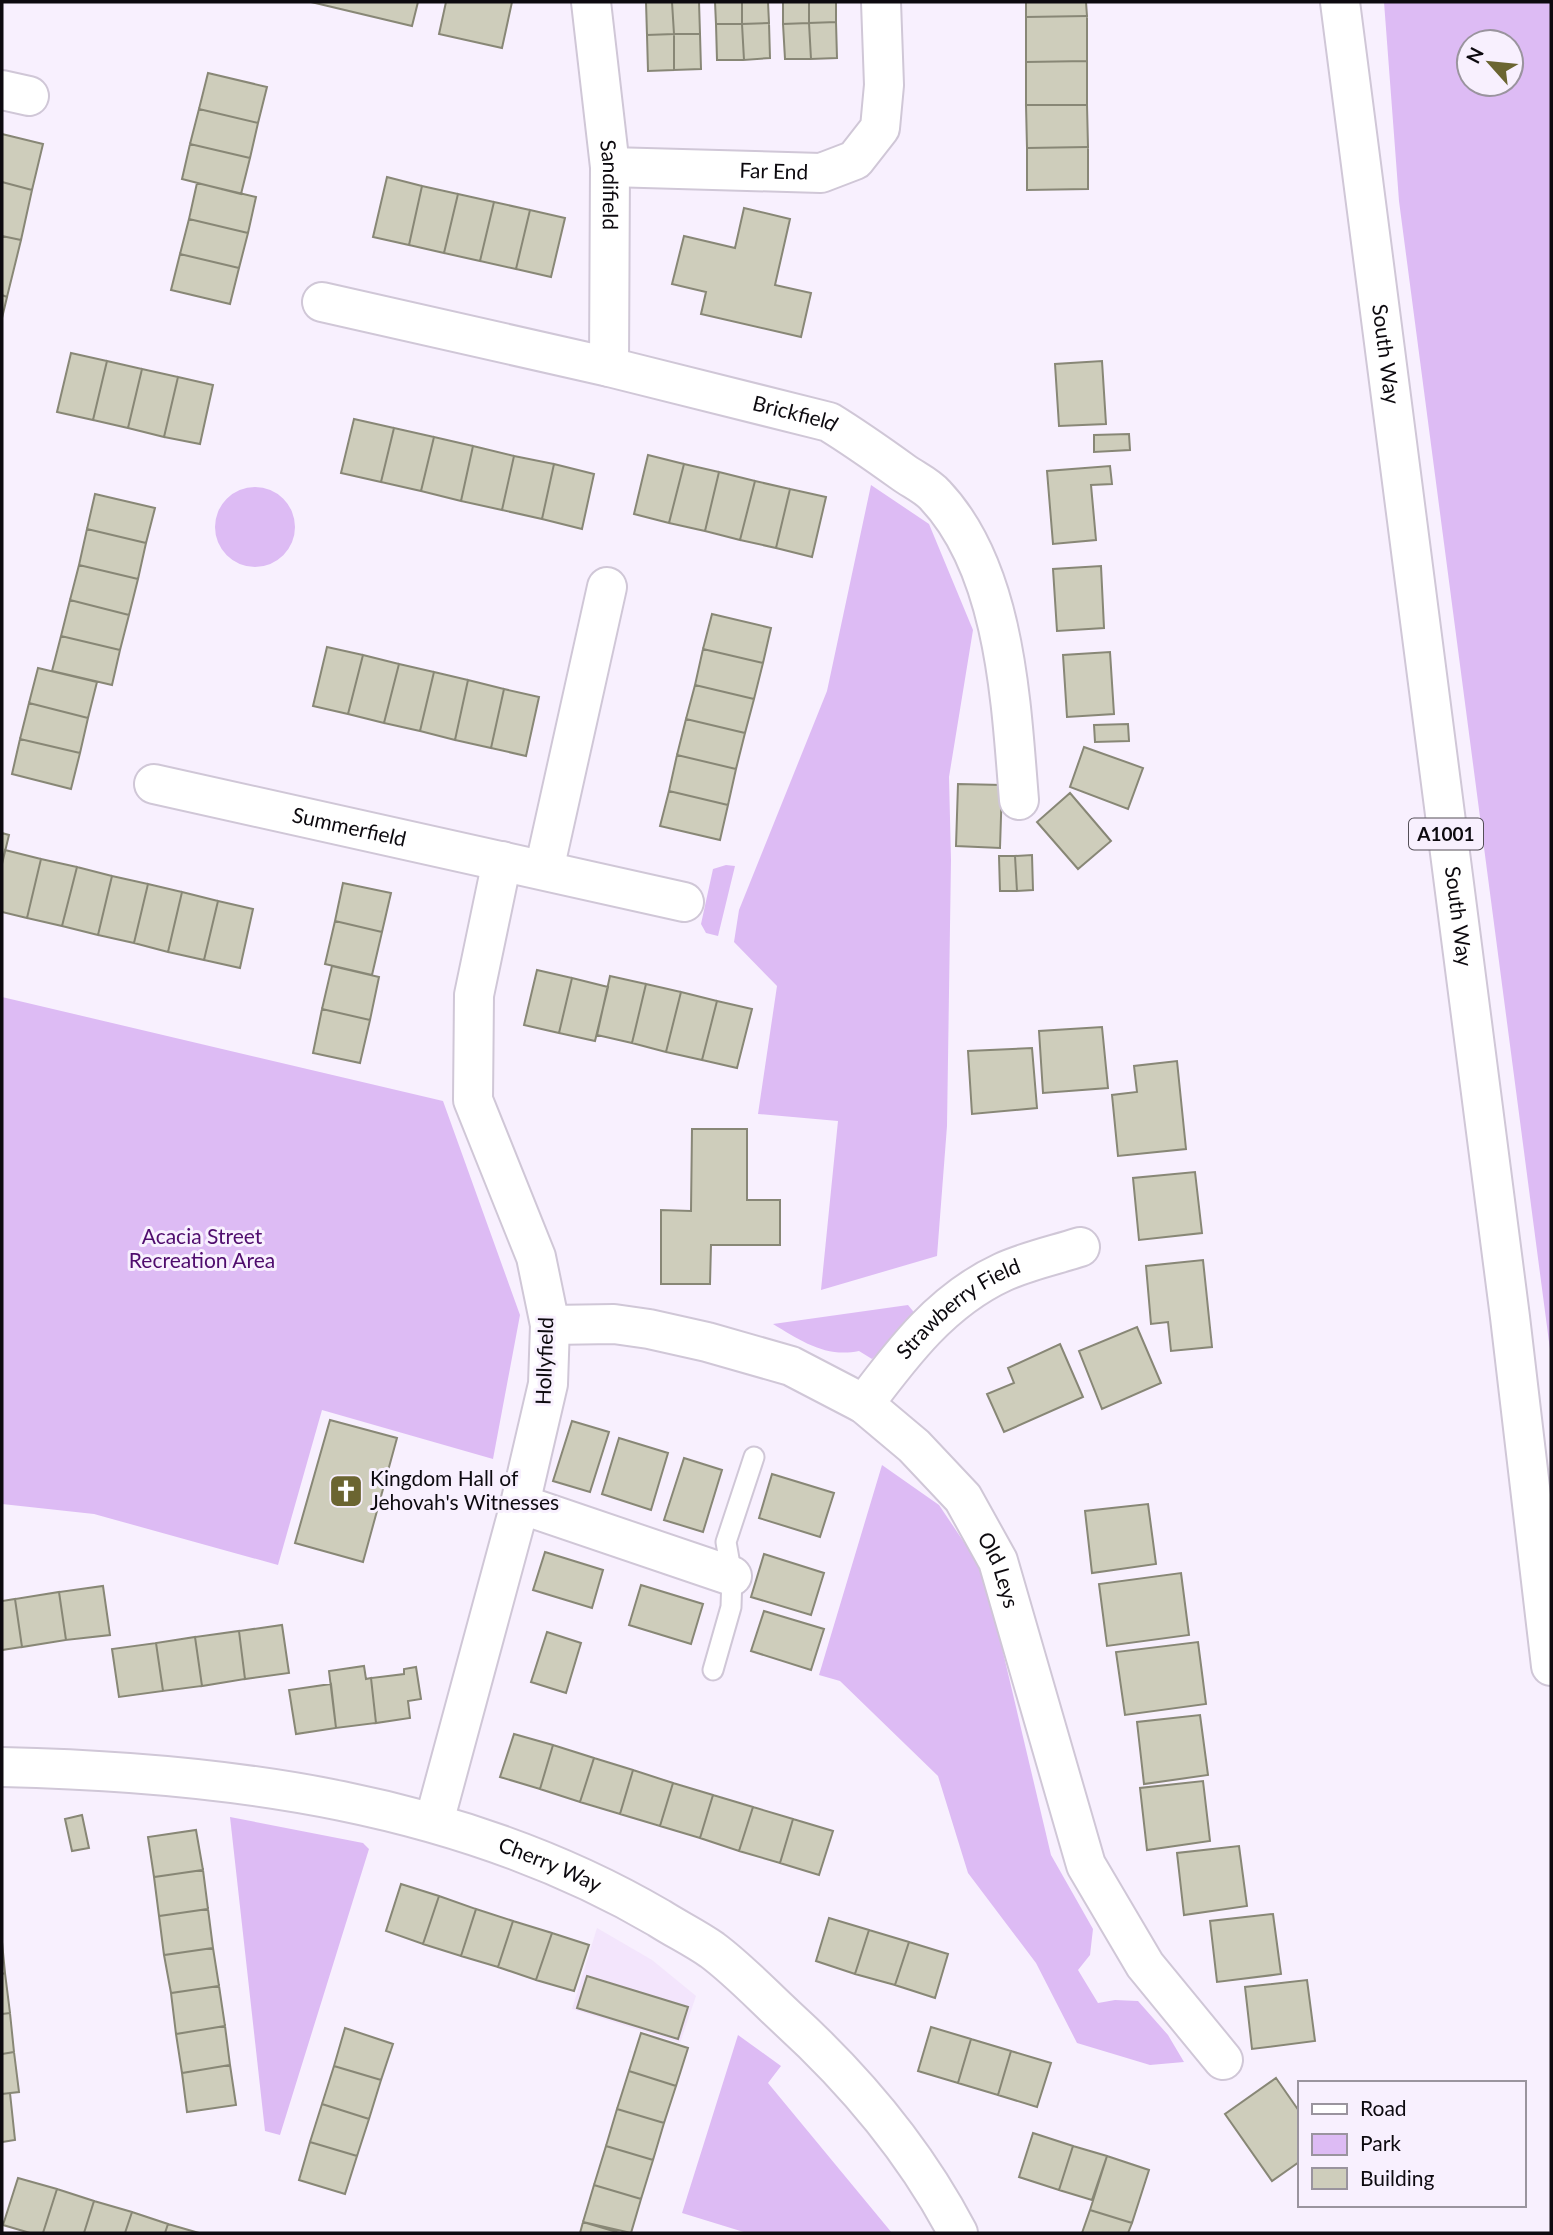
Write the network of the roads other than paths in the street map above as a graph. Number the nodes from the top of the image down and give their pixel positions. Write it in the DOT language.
graph roads {
  1 [pos="591,2"];
  2 [pos="881,2"];
  3 [pos="1340,2"];
  4 [pos="610,167"];
  5 [pos="322,302"];
  6 [pos="609,367"];
  7 [pos="607,587"];
  8 [pos="154,784"];
  9 [pos="1019,800"];
  10 [pos="502,861"];
  11 [pos="544,870"];
  12 [pos="684,902"];
  13 [pos="1080,1247"];
  14 [pos="550,1325"];
  15 [pos="864,1404"];
  16 [pos="754,1457"];
  17 [pos="520,1504"];
  18 [pos="732,1576"];
  19 [pos="1551,1666"];
  20 [pos="713,1670"];
  21 [pos="2,1767"];
  22 [pos="434,1822"];
  23 [pos="1223,2060"];
  24 [pos="958,2233"];
  1 -- 4 [label="street, Sandifield"];
  2 -- 4 [label="street, Far End"];
  3 -- 19 [label="street, South Way / A1001"];
  4 -- 6 [label="street, Sandifield"];
  5 -- 6 [label="street, Brickfield"];
  6 -- 9 [label="street, Brickfield"];
  7 -- 11 [label="street"];
  8 -- 10 [label="street, Summerfield"];
  10 -- 11 [label="street, Summerfield"];
  10 -- 14 [label="street, Hollyfield"];
  11 -- 12 [label="street, Summerfield"];
  13 -- 15 [label="street, Strawberry Field"];
  14 -- 15 [label="street, Old Leys"];
  14 -- 17 [label="street, Hollyfield"];
  15 -- 23 [label="street, Old Leys"];
  16 -- 18 [label="lane"];
  17 -- 18 [label="street"];
  17 -- 22 [label="street, Hollyfield"];
  18 -- 20 [label="lane"];
  21 -- 22 [label="street, Cherry Way"];
  22 -- 24 [label="street, Cherry Way"];
}
